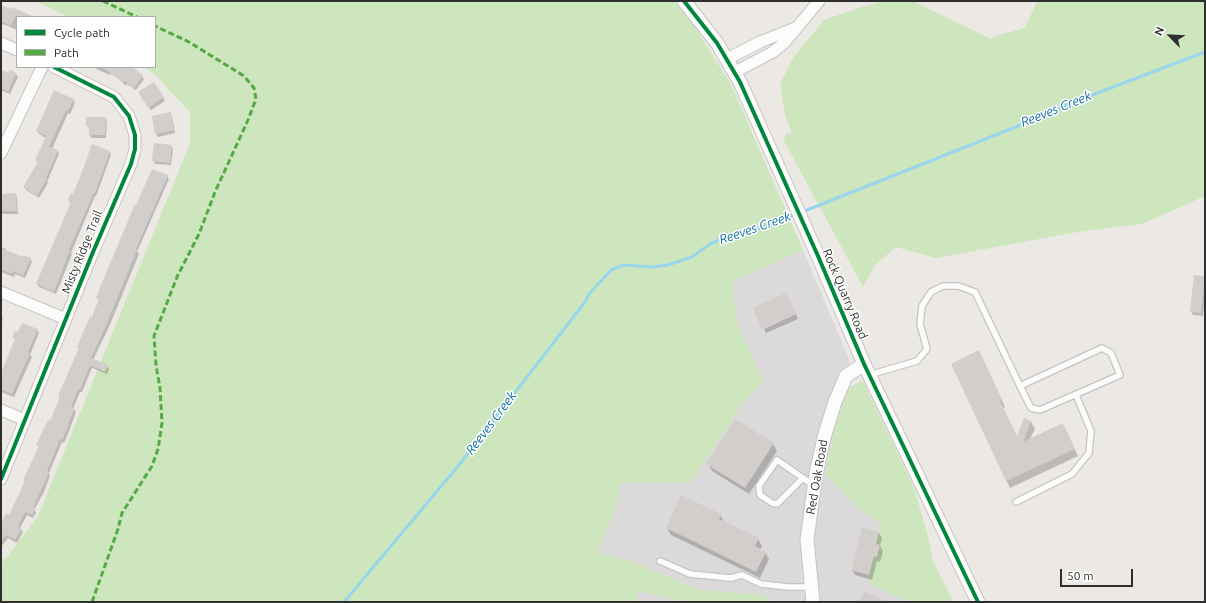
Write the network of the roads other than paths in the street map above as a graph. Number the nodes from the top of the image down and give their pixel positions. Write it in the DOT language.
graph roads {
  1 [pos="684,1"];
  2 [pos="818,1"];
  3 [pos="795,28"];
  4 [pos="1,43"];
  5 [pos="16,50"];
  6 [pos="727,59"];
  7 [pos="42,68"];
  8 [pos="56,68"];
  9 [pos="735,72"];
  10 [pos="1,153"];
  11 [pos="1,292"];
  12 [pos="66,318"];
  13 [pos="866,369"];
  14 [pos="1020,386"];
  15 [pos="1076,395"];
  16 [pos="1,410"];
  17 [pos="25,420"];
  18 [pos="802,478"];
  19 [pos="1,479"];
  20 [pos="814,487"];
  21 [pos="1016,502"];
  22 [pos="660,561"];
  23 [pos="812,587"];
  24 [pos="813,602"];
  25 [pos="978,602"];
  1 -- 6 [label="street, Rock Quarry Road"];
  2 -- 3 [label="street"];
  3 -- 6 [label="street"];
  3 -- 9 [label="street"];
  4 -- 5 [label="street"];
  6 -- 9 [label="street, Rock Quarry Road"];
  7 -- 10 [label="street"];
  8 -- 12 [label="street, Misty Ridge Trail"];
  9 -- 13 [label="street, Rock Quarry Road"];
  11 -- 12 [label="street"];
  12 -- 17 [label="street, Misty Ridge Trail"];
  13 -- 14 [label="lane"];
  13 -- 20 [label="street, Red Oak Road"];
  13 -- 25 [label="street, Rock Quarry Road"];
  14 -- 15 [label="lane"];
  14 -- 15 [label="lane"];
  15 -- 21 [label="lane"];
  16 -- 17 [label="street"];
  17 -- 19 [label="street, Misty Ridge Trail"];
  18 -- 18 [label="lane"];
  18 -- 20 [label="lane"];
  20 -- 23 [label="street, Red Oak Road"];
  22 -- 23 [label="lane"];
  23 -- 24 [label="street, Red Oak Road"];
}
